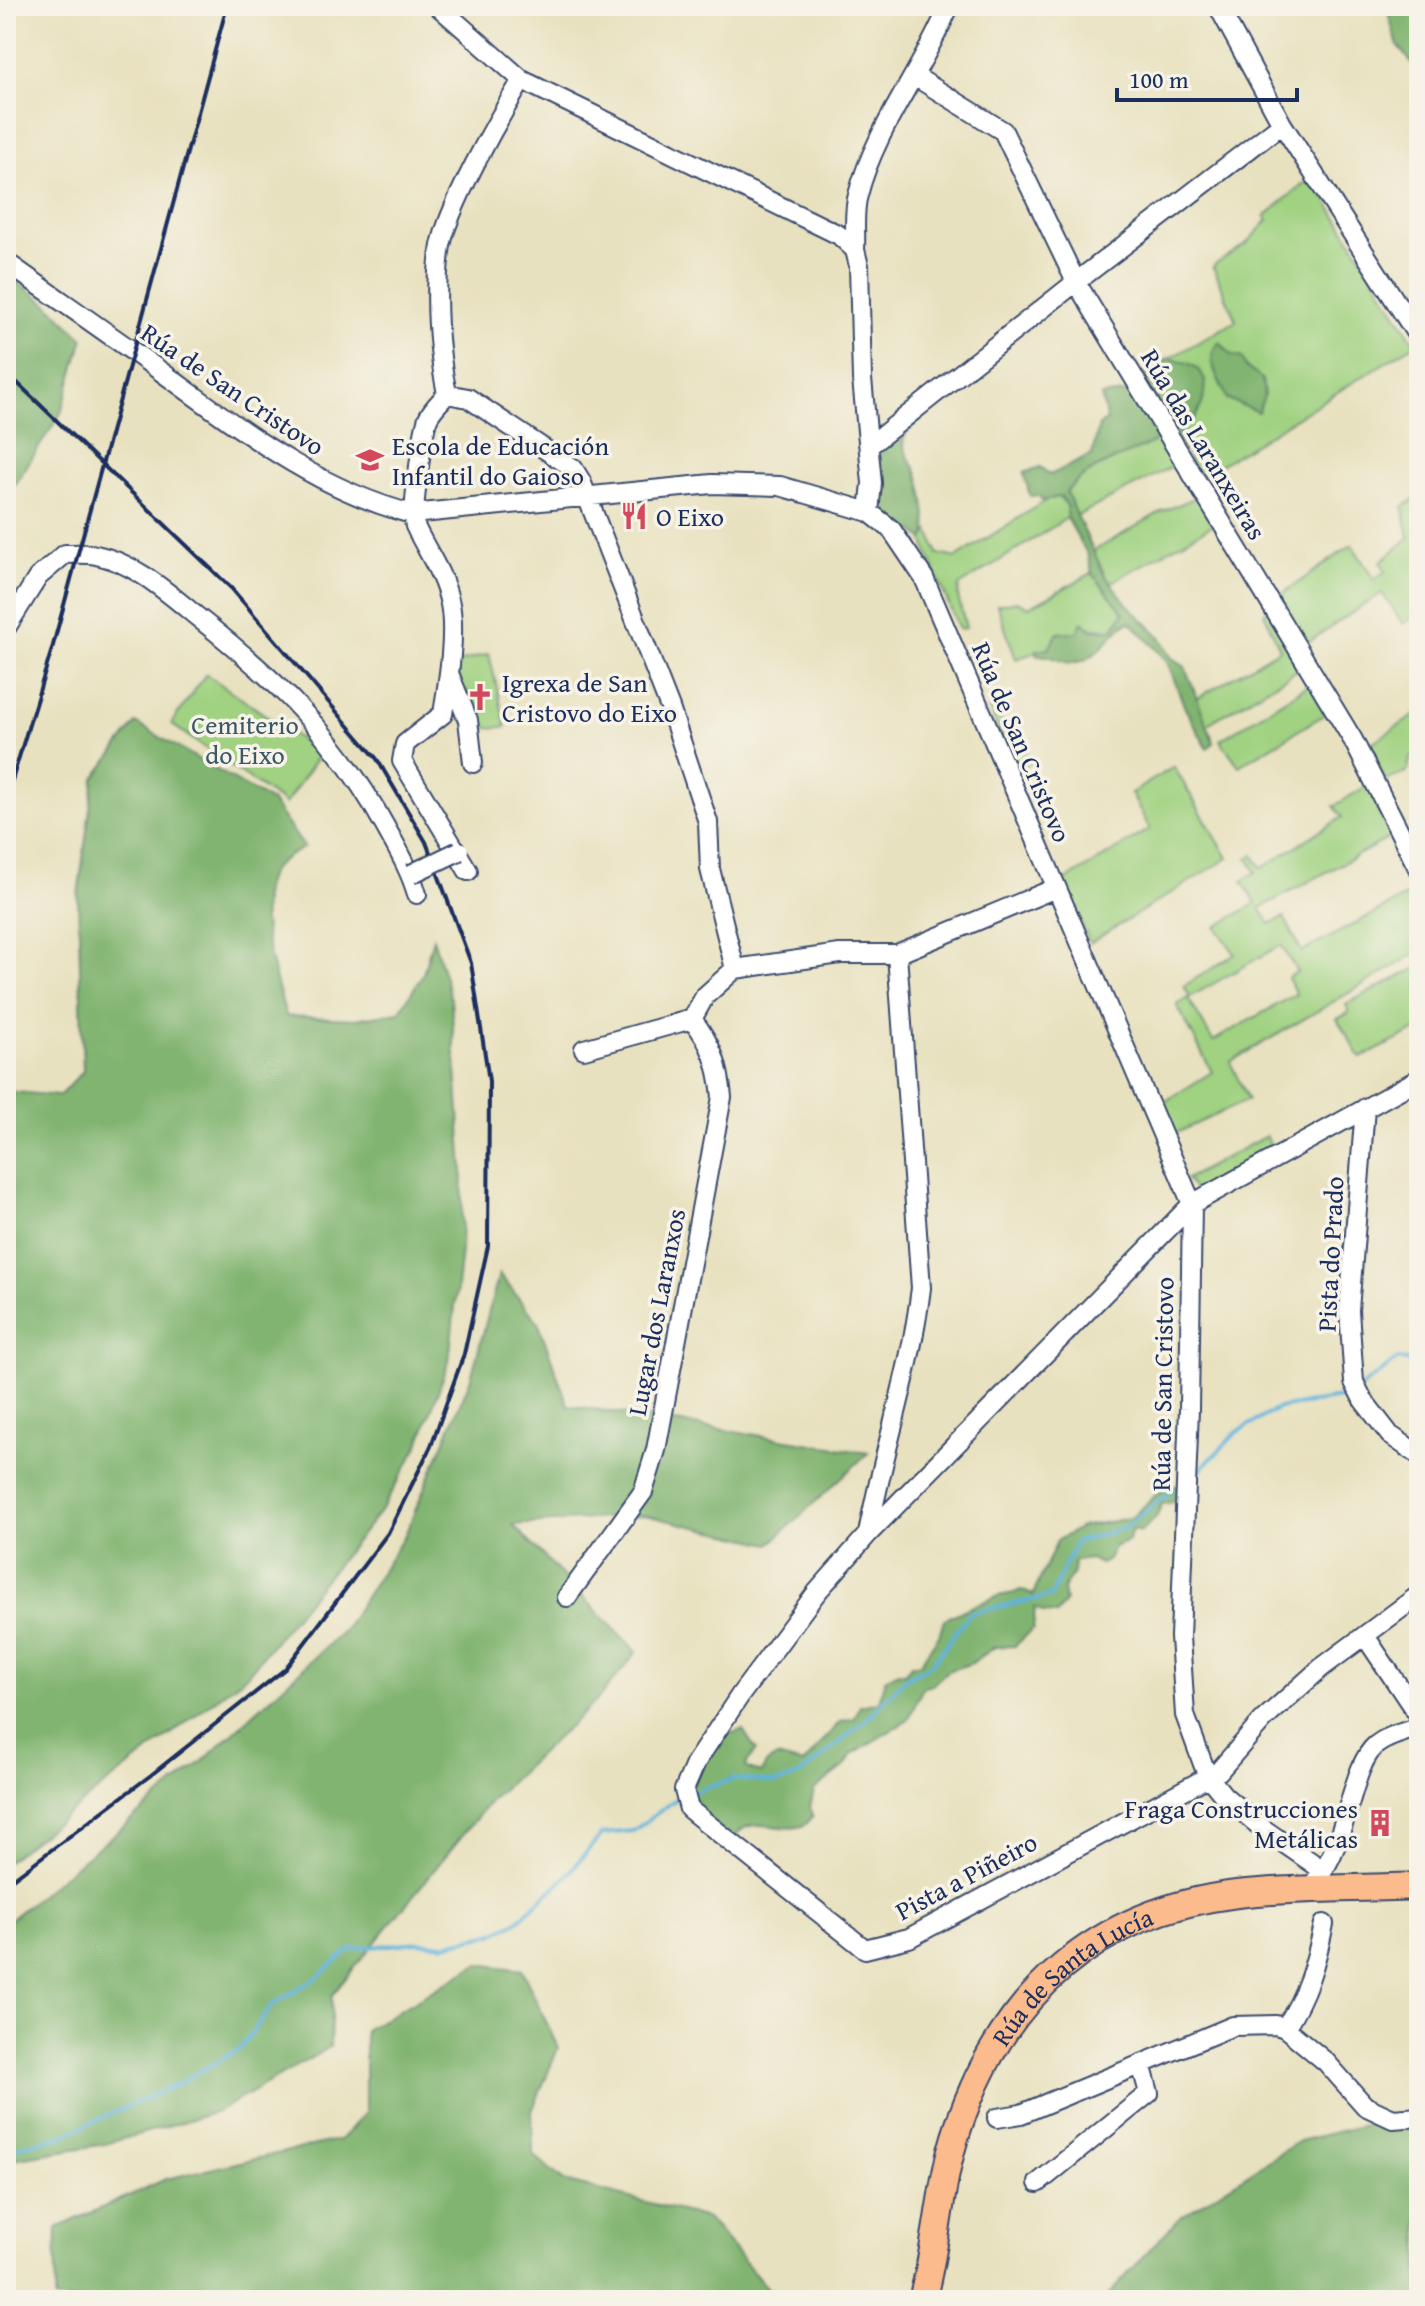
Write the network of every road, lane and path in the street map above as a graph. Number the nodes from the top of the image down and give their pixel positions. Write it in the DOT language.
graph roads {
  1 [pos="438,6"];
  2 [pos="949,6"];
  3 [pos="1218,6"];
  4 [pos="916,77"];
  5 [pos="522,80"];
  6 [pos="1282,124"];
  7 [pos="855,250"];
  8 [pos="6,262"];
  9 [pos="1076,282"];
  10 [pos="1419,338"];
  11 [pos="447,394"];
  12 [pos="869,446"];
  13 [pos="585,495"];
  14 [pos="869,512"];
  15 [pos="412,514"];
  16 [pos="6,628"];
  17 [pos="450,676"];
  18 [pos="473,763"];
  19 [pos="459,851"];
  20 [pos="1419,870"];
  21 [pos="468,871"];
  22 [pos="411,874"];
  23 [pos="1056,888"];
  24 [pos="417,894"];
  25 [pos="897,954"];
  26 [pos="735,969"];
  27 [pos="692,1019"];
  28 [pos="584,1049"];
  29 [pos="1419,1079"];
  30 [pos="1365,1108"];
  31 [pos="1192,1204"];
  32 [pos="1419,1455"];
  33 [pos="868,1534"];
  34 [pos="1419,1595"];
  35 [pos="567,1597"];
  36 [pos="1365,1636"];
  37 [pos="1416,1722"];
  38 [pos="1207,1775"];
  39 [pos="686,1796"];
  40 [pos="1316,1881"];
  41 [pos="1419,1886"];
  42 [pos="1419,1897"];
  43 [pos="1324,1924"];
  44 [pos="1285,2028"];
  45 [pos="1141,2064"];
  46 [pos="1419,2117"];
  47 [pos="997,2118"];
  48 [pos="1038,2183"];
  49 [pos="922,2300"];
  50 [pos="936,2300"];
  1 -- 5 [label="street"];
  2 -- 4 [label="street"];
  3 -- 6 [label="street"];
  4 -- 7 [label="street"];
  4 -- 9 [label="street, Rúa das Laranxeiras"];
  5 -- 7 [label="street"];
  5 -- 11 [label="street"];
  6 -- 9 [label="street"];
  6 -- 10 [label="street"];
  7 -- 12 [label="street"];
  8 -- 15 [label="street, Rúa de San Cristovo"];
  9 -- 12 [label="street"];
  9 -- 20 [label="street, Rúa das Laranxeiras"];
  11 -- 13 [label="street"];
  11 -- 15 [label="street"];
  12 -- 14 [label="street"];
  13 -- 14 [label="street, Rúa de San Cristovo"];
  13 -- 15 [label="street, Rúa de San Cristovo"];
  13 -- 26 [label="street"];
  14 -- 23 [label="street, Rúa de San Cristovo"];
  15 -- 17 [label="street"];
  16 -- 22 [label="street"];
  17 -- 18 [label="street"];
  17 -- 19 [label="street"];
  19 -- 21 [label="street"];
  19 -- 22 [label="street, bridge"];
  22 -- 24 [label="street"];
  23 -- 25 [label="street"];
  23 -- 31 [label="street, Rúa de San Cristovo"];
  25 -- 26 [label="street"];
  25 -- 33 [label="street"];
  26 -- 27 [label="street"];
  27 -- 28 [label="street"];
  27 -- 35 [label="street, Lugar dos Laranxos"];
  29 -- 30 [label="street, Pista do Prado"];
  30 -- 31 [label="street, Pista do Prado"];
  30 -- 32 [label="street, Pista do Prado"];
  31 -- 33 [label="street, Pista do Prado"];
  31 -- 38 [label="street, Rúa de San Cristovo"];
  33 -- 39 [label="street, Pista do Prado"];
  34 -- 36 [label="street"];
  36 -- 37 [label="street"];
  36 -- 38 [label="street"];
  37 -- 40 [label="street"];
  38 -- 39 [label="street, Pista a Piñeiro"];
  38 -- 40 [label="street, Rúa de San Cristovo"];
  40 -- 41 [label="highway, Rúa de Santa Lucía"];
  40 -- 49 [label="highway, Rúa de Santa Lucía"];
  42 -- 50 [label="highway, Rúa de Santa Lucía"];
  43 -- 44 [label="street"];
  44 -- 45 [label="street"];
  44 -- 46 [label="street"];
  45 -- 47 [label="street"];
  45 -- 48 [label="street"];
}
